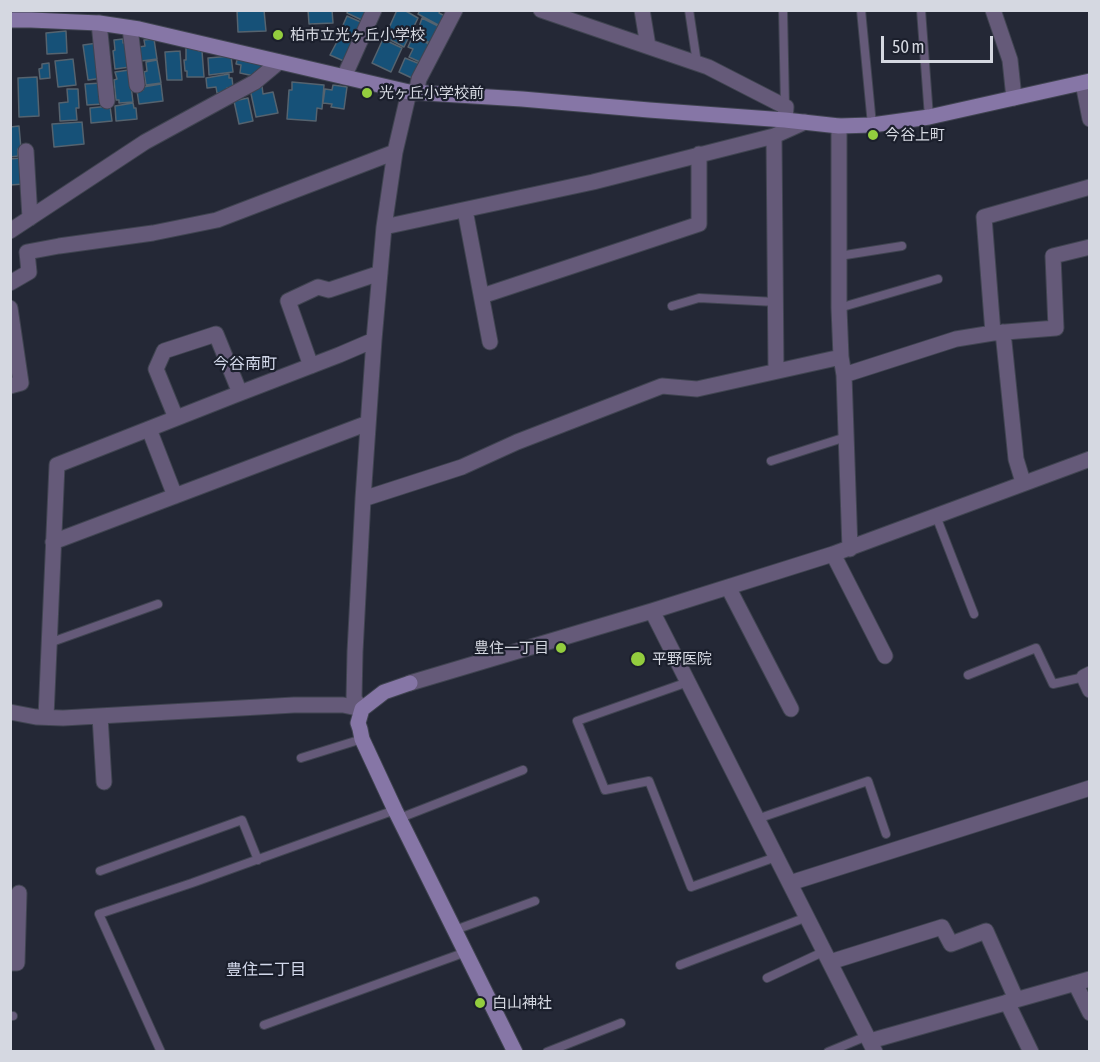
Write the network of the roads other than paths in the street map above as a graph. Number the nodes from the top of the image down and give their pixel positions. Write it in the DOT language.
graph roads {
  1 [pos="374,10"];
  2 [pos="454,10"];
  3 [pos="541,10"];
  4 [pos="642,10"];
  5 [pos="689,10"];
  6 [pos="783,10"];
  7 [pos="861,10"];
  8 [pos="921,10"];
  9 [pos="993,10"];
  10 [pos="10,20"];
  11 [pos="99,23"];
  12 [pos="130,28"];
  13 [pos="648,46"];
  14 [pos="279,62"];
  15 [pos="697,63"];
  16 [pos="344,77"];
  17 [pos="1086,82"];
  18 [pos="137,85"];
  19 [pos="412,92"];
  20 [pos="1014,98"];
  21 [pos="107,101"];
  22 [pos="785,113"];
  23 [pos="929,117"];
  24 [pos="1089,119"];
  25 [pos="805,122"];
  26 [pos="872,125"];
  27 [pos="839,126"];
  28 [pos="774,136"];
  29 [pos="26,151"];
  30 [pos="395,152"];
  31 [pos="699,154"];
  32 [pos="1089,187"];
  33 [pos="465,210"];
  34 [pos="30,218"];
  35 [pos="384,227"];
  36 [pos="10,231"];
  37 [pos="902,246"];
  38 [pos="1089,247"];
  39 [pos="839,256"];
  40 [pos="380,273"];
  41 [pos="938,279"];
  42 [pos="10,283"];
  43 [pos="482,296"];
  44 [pos="776,302"];
  45 [pos="672,306"];
  46 [pos="10,308"];
  47 [pos="839,308"];
  48 [pos="998,333"];
  49 [pos="374,340"];
  50 [pos="490,342"];
  51 [pos="842,357"];
  52 [pos="311,366"];
  53 [pos="776,371"];
  54 [pos="844,375"];
  55 [pos="10,386"];
  56 [pos="240,393"];
  57 [pos="176,418"];
  58 [pos="368,423"];
  59 [pos="149,429"];
  60 [pos="846,437"];
  61 [pos="1089,459"];
  62 [pos="771,462"];
  63 [pos="1023,482"];
  64 [pos="175,496"];
  65 [pos="363,499"];
  66 [pos="936,516"];
  67 [pos="53,542"];
  68 [pos="850,549"];
  69 [pos="833,554"];
  70 [pos="728,587"];
  71 [pos="158,604"];
  72 [pos="652,611"];
  73 [pos="974,614"];
  74 [pos="49,643"];
  75 [pos="885,656"];
  76 [pos="968,675"];
  77 [pos="1088,680"];
  78 [pos="688,682"];
  79 [pos="362,709"];
  80 [pos="791,709"];
  81 [pos="10,712"];
  82 [pos="100,716"];
  83 [pos="46,717"];
  84 [pos="362,739"];
  85 [pos="301,758"];
  86 [pos="523,770"];
  87 [pos="104,782"];
  88 [pos="1089,788"];
  89 [pos="398,814"];
  90 [pos="757,819"];
  91 [pos="886,834"];
  92 [pos="777,857"];
  93 [pos="258,860"];
  94 [pos="100,871"];
  95 [pos="790,883"];
  96 [pos="19,893"];
  97 [pos="535,901"];
  98 [pos="807,917"];
  99 [pos="455,930"];
  100 [pos="466,952"];
  101 [pos="827,957"];
  102 [pos="10,963"];
  103 [pos="680,965"];
  104 [pos="767,978"];
  105 [pos="1082,981"];
  106 [pos="1011,1001"];
  107 [pos="1089,1013"];
  108 [pos="621,1023"];
  109 [pos="264,1025"];
  110 [pos="871,1043"];
  111 [pos="161,1052"];
  112 [pos="515,1052"];
  113 [pos="547,1052"];
  114 [pos="828,1052"];
  115 [pos="1031,1052"];
  1 -- 16 [label="street"];
  2 -- 19 [label="street"];
  3 -- 13 [label="street"];
  4 -- 13 [label="street"];
  5 -- 15 [label="lane"];
  6 -- 22 [label="lane"];
  7 -- 26 [label="lane"];
  8 -- 23 [label="lane"];
  9 -- 20 [label="street"];
  10 -- 11 [label="street"];
  11 -- 12 [label="street"];
  11 -- 21 [label="street"];
  12 -- 14 [label="street"];
  12 -- 18 [label="street"];
  13 -- 15 [label="street"];
  14 -- 16 [label="street"];
  14 -- 34 [label="street"];
  15 -- 22 [label="street"];
  16 -- 19 [label="street"];
  17 -- 20 [label="street"];
  17 -- 24 [label="street"];
  19 -- 22 [label="street"];
  19 -- 30 [label="street"];
  20 -- 23 [label="street"];
  22 -- 25 [label="street"];
  23 -- 26 [label="street"];
  25 -- 27 [label="street"];
  25 -- 28 [label="street"];
  26 -- 27 [label="street"];
  27 -- 39 [label="street"];
  28 -- 31 [label="street"];
  28 -- 44 [label="street"];
  29 -- 34 [label="street"];
  30 -- 35 [label="street"];
  30 -- 42 [label="street"];
  31 -- 33 [label="street"];
  31 -- 43 [label="street"];
  32 -- 48 [label="street"];
  33 -- 35 [label="street"];
  33 -- 43 [label="street"];
  34 -- 36 [label="street"];
  35 -- 40 [label="street"];
  37 -- 39 [label="lane"];
  38 -- 48 [label="street"];
  39 -- 47 [label="street"];
  40 -- 49 [label="street"];
  40 -- 52 [label="street"];
  41 -- 47 [label="lane"];
  43 -- 50 [label="street"];
  44 -- 45 [label="lane"];
  44 -- 53 [label="street"];
  46 -- 55 [label="street"];
  47 -- 51 [label="street"];
  48 -- 54 [label="street"];
  48 -- 63 [label="street"];
  49 -- 52 [label="street"];
  49 -- 58 [label="street"];
  51 -- 53 [label="street"];
  51 -- 54 [label="street"];
  52 -- 56 [label="street"];
  53 -- 65 [label="street"];
  54 -- 60 [label="street"];
  56 -- 57 [label="street"];
  56 -- 57 [label="street"];
  57 -- 59 [label="street"];
  58 -- 64 [label="street"];
  58 -- 65 [label="street"];
  59 -- 64 [label="street"];
  59 -- 67 [label="street"];
  60 -- 62 [label="lane"];
  60 -- 68 [label="street"];
  61 -- 63 [label="street"];
  63 -- 66 [label="street"];
  64 -- 67 [label="street"];
  65 -- 79 [label="street"];
  66 -- 68 [label="street"];
  66 -- 73 [label="lane"];
  67 -- 74 [label="street"];
  68 -- 69 [label="street"];
  69 -- 70 [label="street"];
  69 -- 75 [label="street"];
  70 -- 72 [label="street"];
  70 -- 80 [label="street"];
  71 -- 74 [label="lane"];
  72 -- 78 [label="street"];
  72 -- 79 [label="street"];
  74 -- 83 [label="street"];
  76 -- 77 [label="lane"];
  78 -- 90 [label="street"];
  78 -- 92 [label="lane"];
  79 -- 82 [label="street"];
  79 -- 84 [label="street"];
  81 -- 83 [label="street"];
  82 -- 83 [label="street"];
  82 -- 87 [label="street"];
  84 -- 85 [label="lane"];
  84 -- 89 [label="street"];
  86 -- 89 [label="lane"];
  88 -- 95 [label="street"];
  89 -- 93 [label="lane"];
  89 -- 99 [label="street"];
  90 -- 91 [label="lane"];
  90 -- 92 [label="street"];
  92 -- 95 [label="street"];
  93 -- 94 [label="lane"];
  93 -- 111 [label="lane"];
  95 -- 98 [label="street"];
  96 -- 102 [label="street"];
  97 -- 99 [label="lane"];
  98 -- 101 [label="street"];
  98 -- 103 [label="lane"];
  99 -- 100 [label="street"];
  100 -- 109 [label="lane"];
  100 -- 112 [label="street"];
  101 -- 104 [label="lane"];
  101 -- 106 [label="street"];
  101 -- 110 [label="street"];
  105 -- 106 [label="street"];
  105 -- 107 [label="street"];
  106 -- 110 [label="street"];
  106 -- 115 [label="street"];
  108 -- 113 [label="lane"];
  110 -- 114 [label="lane"];
}
